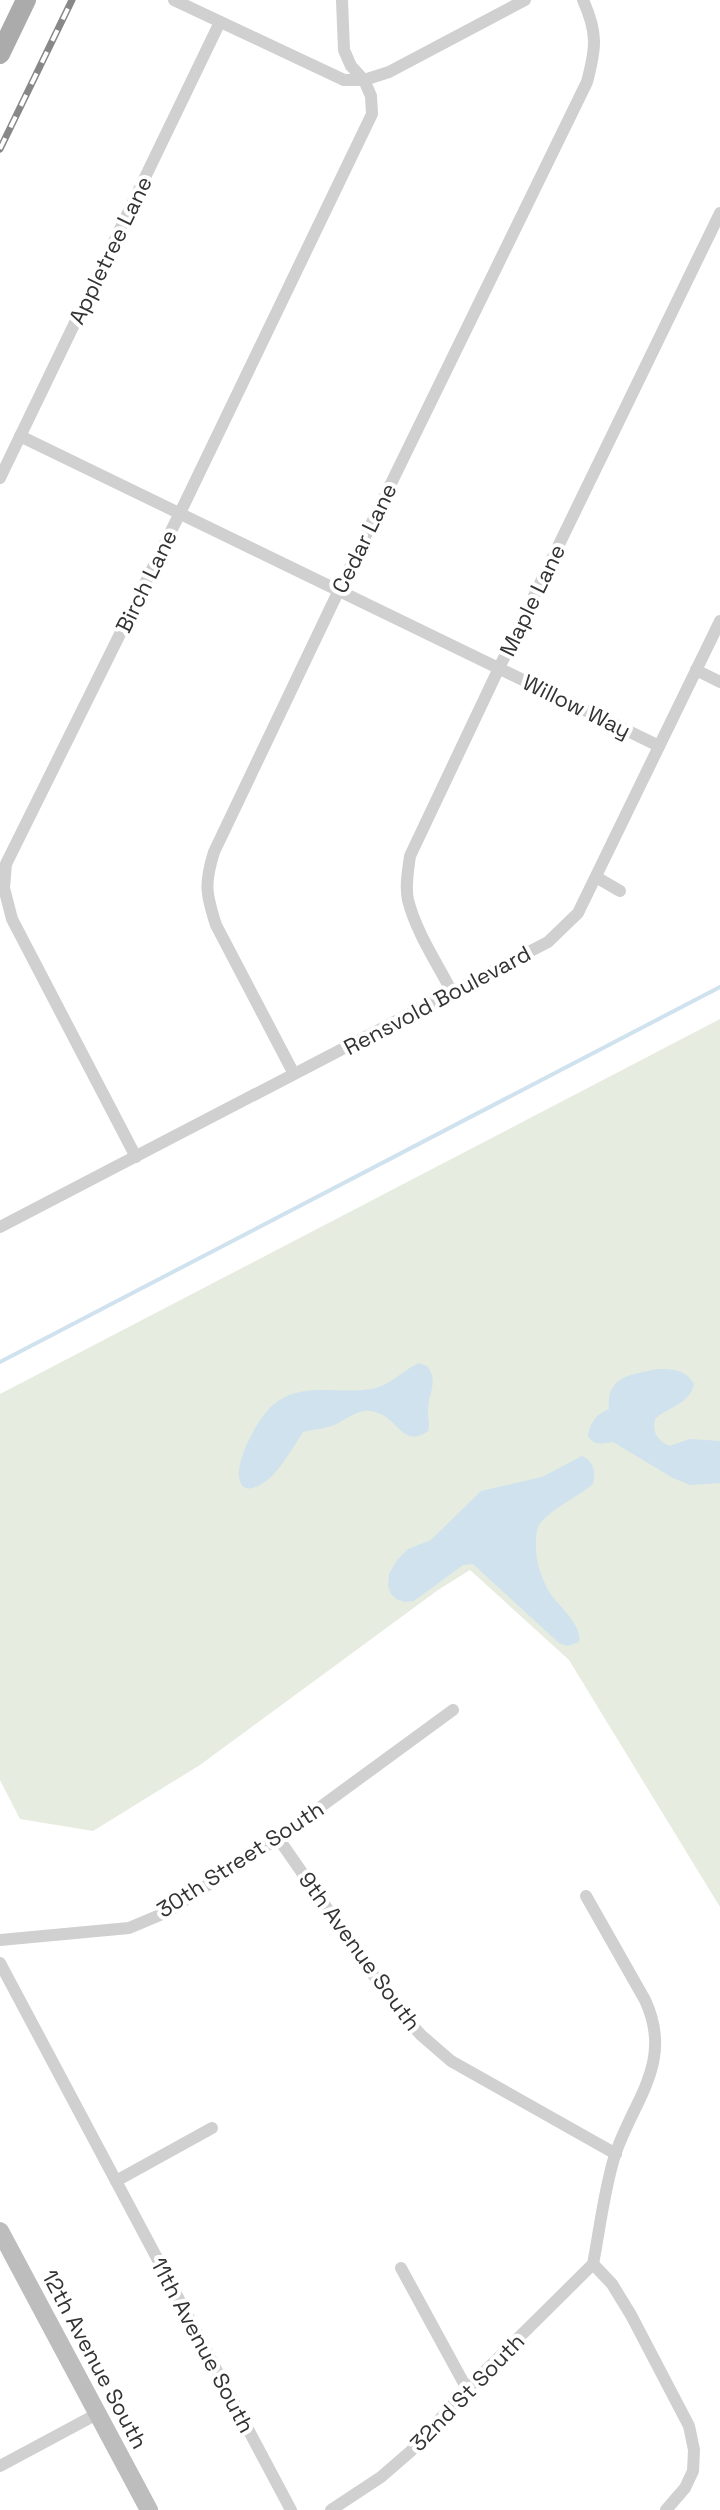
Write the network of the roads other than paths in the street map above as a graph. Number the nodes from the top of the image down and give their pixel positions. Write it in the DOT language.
graph roads {
  1 [pos="26,0"];
  2 [pos="174,0"];
  3 [pos="342,0"];
  4 [pos="525,0"];
  5 [pos="583,0"];
  6 [pos="220,22"];
  7 [pos="0,54"];
  8 [pos="364,80"];
  9 [pos="720,213"];
  10 [pos="20,436"];
  11 [pos="0,478"];
  12 [pos="180,513"];
  13 [pos="339,590"];
  14 [pos="720,621"];
  15 [pos="499,668"];
  16 [pos="696,670"];
  17 [pos="720,682"];
  18 [pos="659,746"];
  19 [pos="596,877"];
  20 [pos="620,891"];
  21 [pos="452,992"];
  22 [pos="294,1074"];
  23 [pos="136,1157"];
  24 [pos="0,1227"];
  25 [pos="453,1710"];
  26 [pos="278,1838"];
  27 [pos="586,1896"];
  28 [pos="0,1940"];
  29 [pos="0,1963"];
  30 [pos="212,2128"];
  31 [pos="616,2154"];
  32 [pos="116,2181"];
  33 [pos="0,2231"];
  34 [pos="593,2264"];
  35 [pos="401,2268"];
  36 [pos="467,2389"];
  37 [pos="97,2414"];
  38 [pos="0,2466"];
  39 [pos="149,2510"];
  40 [pos="291,2510"];
  41 [pos="331,2510"];
  42 [pos="666,2510"];
  1 -- 7 [label="main road"];
  2 -- 6 [label="street"];
  3 -- 8 [label="street, Birch Lane"];
  4 -- 8 [label="street"];
  5 -- 13 [label="street, Cedar Lane"];
  6 -- 8 [label="street"];
  6 -- 10 [label="street, Appletree Lane"];
  8 -- 12 [label="street, Birch Lane"];
  9 -- 15 [label="street, Maple Lane"];
  10 -- 11 [label="street, Appletree Lane"];
  10 -- 12 [label="street, Willow Way"];
  12 -- 13 [label="street, Willow Way"];
  12 -- 23 [label="street, Birch Lane"];
  13 -- 15 [label="street, Willow Way"];
  13 -- 22 [label="street, Cedar Lane"];
  14 -- 16 [label="street, Rensvold Boulevard"];
  15 -- 18 [label="street, Willow Way"];
  15 -- 21 [label="street, Maple Lane"];
  16 -- 17 [label="street"];
  16 -- 18 [label="street, Rensvold Boulevard"];
  18 -- 19 [label="street, Rensvold Boulevard"];
  19 -- 20 [label="street"];
  19 -- 21 [label="street, Rensvold Boulevard"];
  21 -- 22 [label="street, Rensvold Boulevard"];
  22 -- 23 [label="street, Rensvold Boulevard"];
  23 -- 24 [label="street, Rensvold Boulevard"];
  25 -- 26 [label="street, 30th Street South"];
  26 -- 28 [label="street, 30th Street South"];
  26 -- 31 [label="street, 9th Avenue South"];
  27 -- 31 [label="street"];
  29 -- 32 [label="street, 11th Avenue South"];
  30 -- 32 [label="street"];
  31 -- 34 [label="street"];
  32 -- 40 [label="street, 11th Avenue South"];
  33 -- 37 [label="street, 12th Avenue South"];
  34 -- 36 [label="street, 32nd St South"];
  34 -- 42 [label="street"];
  35 -- 36 [label="street"];
  36 -- 41 [label="street, 32nd St South"];
  37 -- 38 [label="street"];
  37 -- 39 [label="street, 12th Avenue South"];
}
